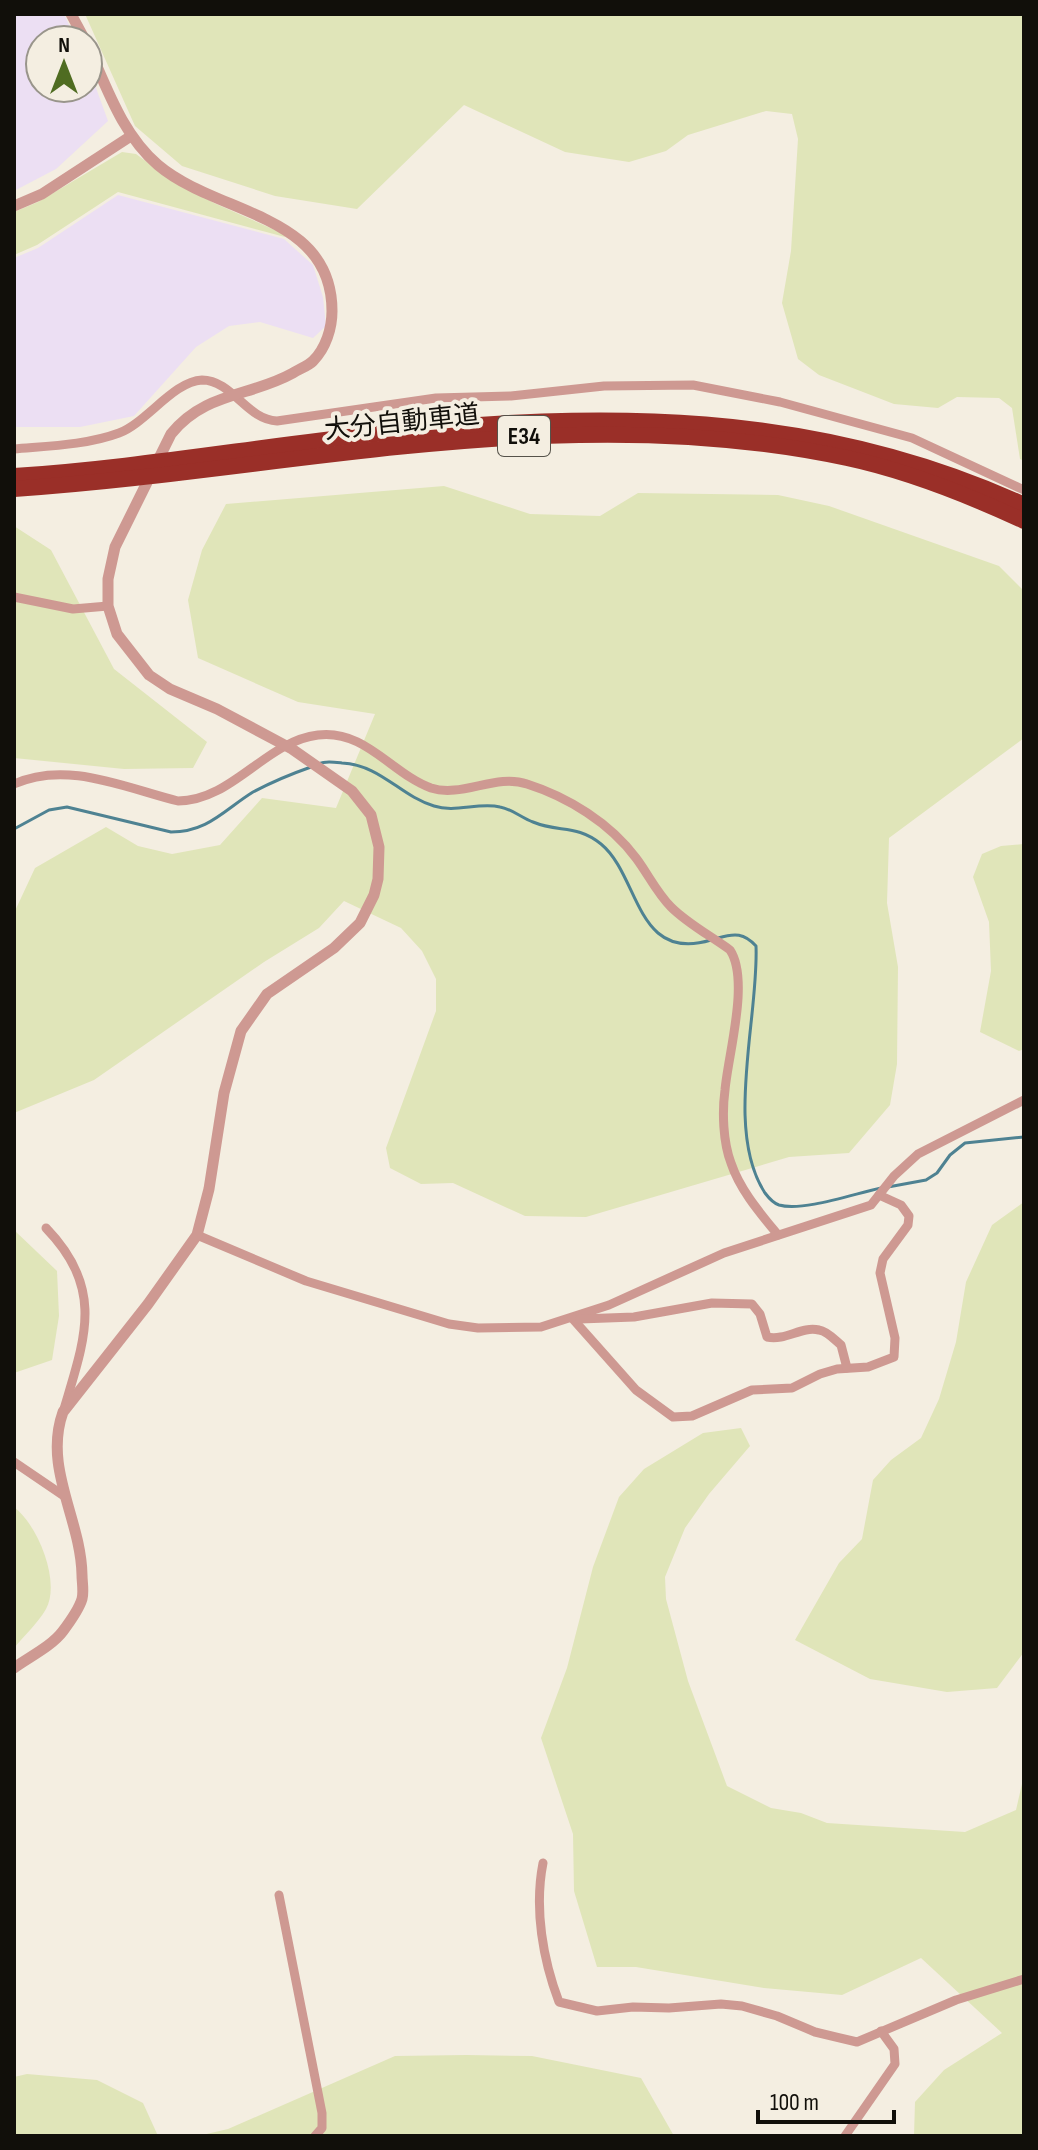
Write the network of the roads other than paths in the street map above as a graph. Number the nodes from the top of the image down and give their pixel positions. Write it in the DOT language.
graph roads {
  1 [pos="104,79"];
  2 [pos="131,136"];
  3 [pos="14,206"];
  4 [pos="232,394"];
  5 [pos="14,449"];
  6 [pos="14,476"];
  7 [pos="14,489"];
  8 [pos="1024,490"];
  9 [pos="1024,505"];
  10 [pos="1024,521"];
  11 [pos="14,597"];
  12 [pos="108,606"];
  13 [pos="14,784"];
  14 [pos="1024,1100"];
  15 [pos="879,1195"];
  16 [pos="46,1228"];
  17 [pos="197,1235"];
  18 [pos="778,1235"];
  19 [pos="572,1318"];
  20 [pos="847,1368"];
  21 [pos="63,1412"];
  22 [pos="14,1462"];
  23 [pos="64,1496"];
  24 [pos="14,1668"];
  25 [pos="543,1863"];
  26 [pos="279,1895"];
  27 [pos="1024,1979"];
  28 [pos="881,2031"];
  29 [pos="315,2136"];
  30 [pos="845,2136"];
  1 -- 2 [label="street"];
  2 -- 3 [label="street"];
  2 -- 4 [label="street"];
  4 -- 5 [label="street"];
  4 -- 8 [label="street"];
  4 -- 12 [label="street"];
  6 -- 9 [label="highway, 大分自動車道 / E34"];
  7 -- 10 [label="highway, 大分自動車道 / E34"];
  11 -- 12 [label="street"];
  12 -- 17 [label="street"];
  13 -- 18 [label="street"];
  14 -- 15 [label="street"];
  15 -- 18 [label="street"];
  15 -- 20 [label="street"];
  16 -- 21 [label="street"];
  17 -- 19 [label="street"];
  17 -- 21 [label="street"];
  18 -- 19 [label="street"];
  19 -- 20 [label="street"];
  19 -- 20 [label="street"];
  21 -- 23 [label="street"];
  22 -- 23 [label="street"];
  23 -- 24 [label="street"];
  25 -- 28 [label="street"];
  26 -- 29 [label="street"];
  27 -- 28 [label="street"];
  28 -- 30 [label="street"];
}
